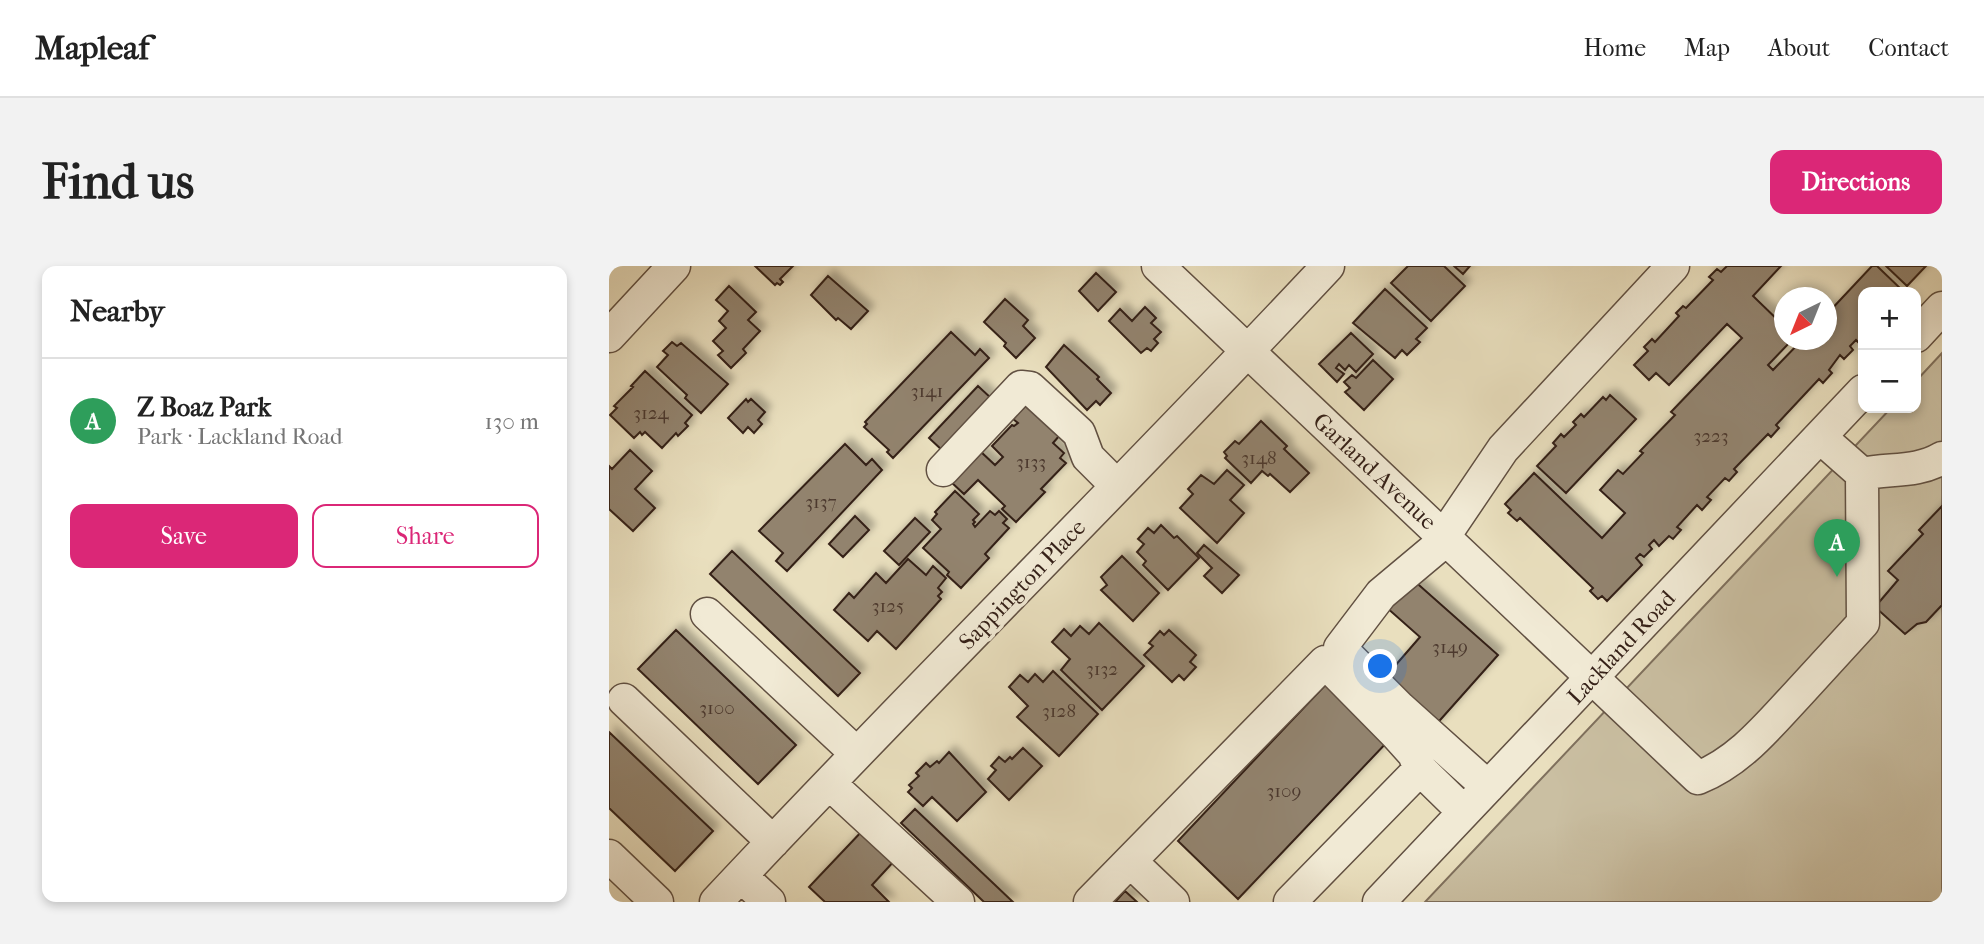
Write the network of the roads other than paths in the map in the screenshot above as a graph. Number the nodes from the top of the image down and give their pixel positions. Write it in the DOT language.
graph roads {
  1 [pos="674,266"];
  2 [pos="1158,266"];
  3 [pos="1328,266"];
  4 [pos="1673,266"];
  5 [pos="1942,308"];
  6 [pos="1921,331"];
  7 [pos="609,336"];
  8 [pos="1248,352"];
  9 [pos="1858,396"];
  10 [pos="1820,437"];
  11 [pos="1942,458"];
  12 [pos="943,470"];
  13 [pos="1862,474"];
  14 [pos="1117,486"];
  15 [pos="1444,536"];
  16 [pos="707,614"];
  17 [pos="1592,677"];
  18 [pos="624,700"];
  19 [pos="856,753"];
  20 [pos="1420,769"];
  21 [pos="829,782"];
  22 [pos="1487,787"];
  23 [pos="1464,812"];
  24 [pos="773,842"];
  25 [pos="609,856"];
  26 [pos="1130,861"];
  27 [pos="741,876"];
  28 [pos="657,902"];
  29 [pos="716,902"];
  30 [pos="769,902"];
  31 [pos="958,902"];
  32 [pos="1090,902"];
  33 [pos="1173,902"];
  34 [pos="1290,902"];
  35 [pos="1378,902"];
  1 -- 7 [label="street"];
  2 -- 8 [label="street, Garland Avenue"];
  3 -- 8 [label="street, Sappington Place"];
  4 -- 15 [label="street"];
  5 -- 6 [label="street"];
  8 -- 14 [label="street, Sappington Place"];
  8 -- 15 [label="street, Garland Avenue"];
  9 -- 10 [label="street, Lackland Road"];
  10 -- 13 [label="street"];
  10 -- 17 [label="street, Lackland Road"];
  11 -- 13 [label="street"];
  12 -- 14 [label="street"];
  13 -- 17 [label="street, Garland Avenue"];
  14 -- 19 [label="street, Sappington Place"];
  15 -- 17 [label="street, Garland Avenue"];
  15 -- 22 [label="street"];
  16 -- 19 [label="street"];
  17 -- 22 [label="street, Lackland Road"];
  18 -- 24 [label="street"];
  19 -- 21 [label="street, Sappington Place"];
  20 -- 23 [label="street"];
  20 -- 26 [label="street"];
  20 -- 34 [label="street"];
  21 -- 24 [label="street, Sappington Place"];
  21 -- 31 [label="street"];
  22 -- 23 [label="street, Lackland Road"];
  23 -- 35 [label="street, Lackland Road"];
  24 -- 27 [label="street, Sappington Place"];
  25 -- 28 [label="street"];
  26 -- 32 [label="street"];
  26 -- 33 [label="street"];
  27 -- 29 [label="street, Sappington Place"];
  27 -- 30 [label="street"];
}
